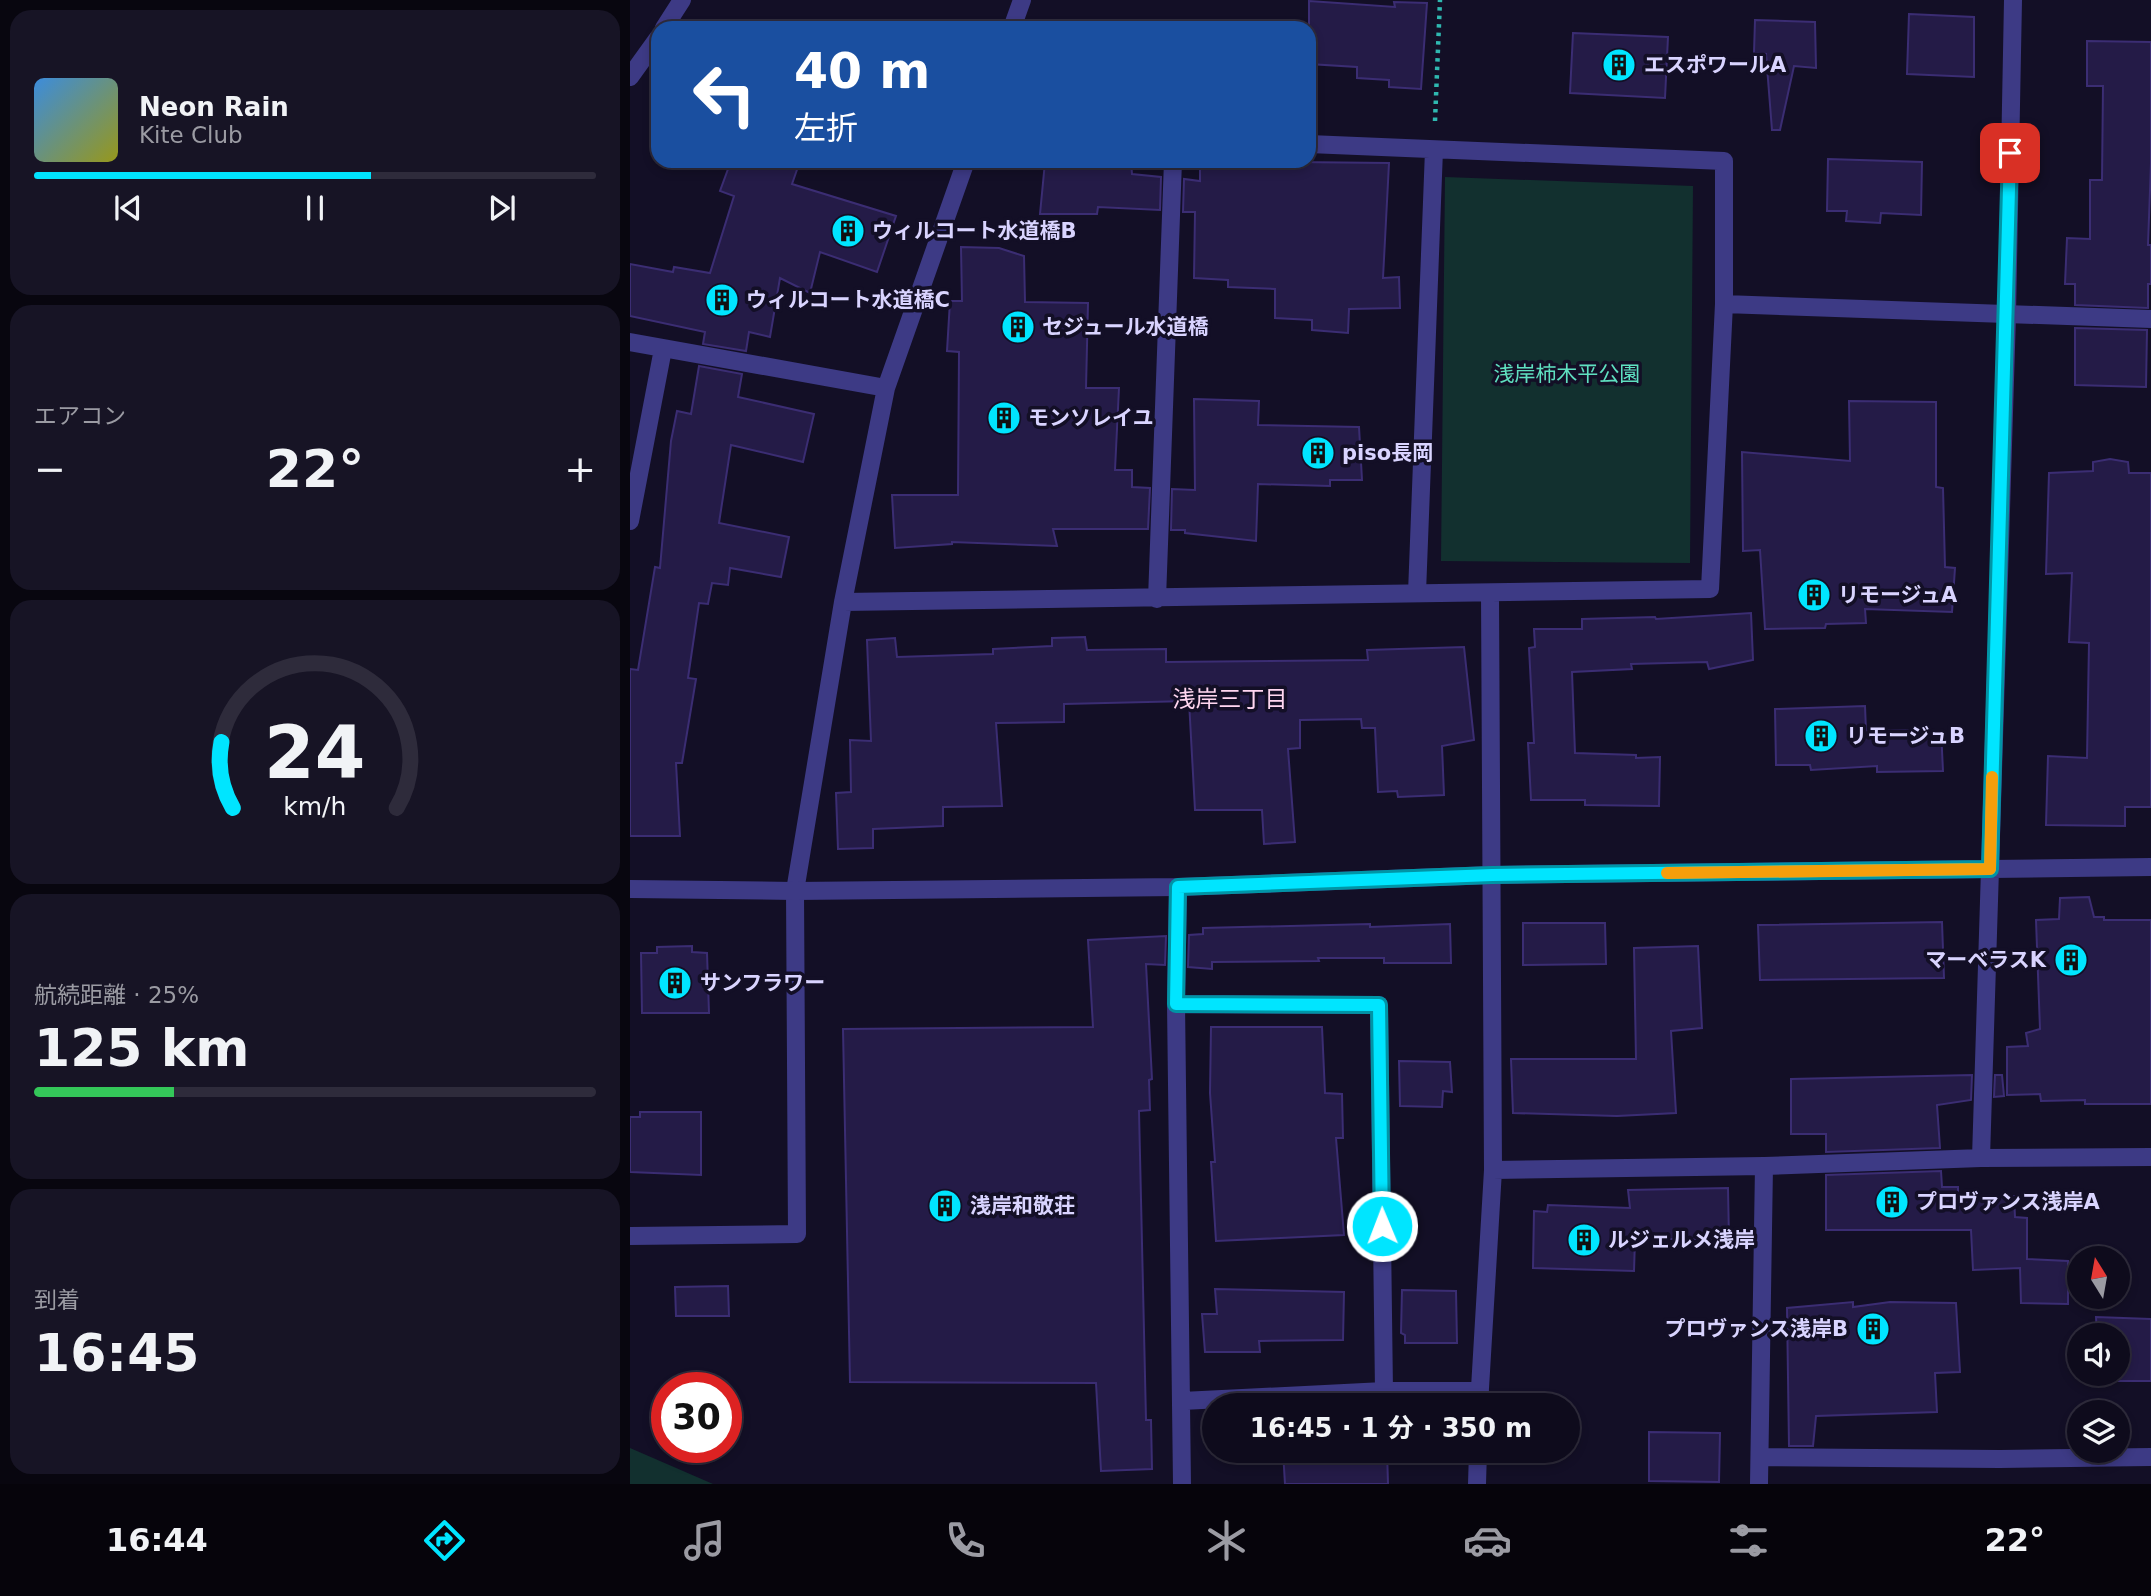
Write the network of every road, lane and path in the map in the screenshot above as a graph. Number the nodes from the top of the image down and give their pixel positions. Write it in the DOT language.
graph roads {
  1 [pos="682,0"];
  2 [pos="1022,0"];
  3 [pos="1440,0"];
  4 [pos="2013,0"];
  5 [pos="668,21"];
  6 [pos="1014,21"];
  7 [pos="651,48"];
  8 [pos="630,78"];
  9 [pos="1316,144"];
  10 [pos="1434,150"];
  11 [pos="964,168"];
  12 [pos="1173,168"];
  13 [pos="1724,304"];
  14 [pos="2007,315"];
  15 [pos="2151,319"];
  16 [pos="630,342"];
  17 [pos="663,349"];
  18 [pos="886,387"];
  19 [pos="630,521"];
  20 [pos="1417,593"];
  21 [pos="1490,593"];
  22 [pos="1157,599"];
  23 [pos="843,602"];
  24 [pos="2151,867"];
  25 [pos="1990,869"];
  26 [pos="1492,875"];
  27 [pos="1178,887"];
  28 [pos="630,889"];
  29 [pos="795,891"];
  30 [pos="1176,1004"];
  31 [pos="2151,1157"];
  32 [pos="1981,1158"];
  33 [pos="1764,1166"];
  34 [pos="1493,1170"];
  35 [pos="630,1236"];
  36 [pos="1384,1391"];
  37 [pos="1411,1393"];
  38 [pos="1479,1393"];
  39 [pos="1182,1401"];
  40 [pos="1760,1457"];
  41 [pos="2151,1457"];
  42 [pos="1477,1463"];
  43 [pos="1182,1484"];
  44 [pos="1476,1484"];
  45 [pos="1759,1484"];
  1 -- 5 [label="street"];
  2 -- 6 [label="street"];
  3 -- 10 [label="path"];
  4 -- 14 [label="street"];
  7 -- 8 [label="street"];
  9 -- 10 [label="street"];
  10 -- 13 [label="street"];
  10 -- 20 [label="street"];
  11 -- 18 [label="street"];
  12 -- 22 [label="street"];
  13 -- 14 [label="street"];
  13 -- 21 [label="street"];
  14 -- 15 [label="street"];
  14 -- 25 [label="street"];
  16 -- 17 [label="street"];
  17 -- 18 [label="street"];
  17 -- 19 [label="street"];
  18 -- 23 [label="street"];
  20 -- 21 [label="street"];
  20 -- 22 [label="street"];
  21 -- 26 [label="street"];
  22 -- 23 [label="street"];
  23 -- 29 [label="street"];
  24 -- 25 [label="street"];
  25 -- 26 [label="street"];
  25 -- 32 [label="street"];
  26 -- 27 [label="street"];
  26 -- 34 [label="street"];
  27 -- 29 [label="street"];
  27 -- 30 [label="street"];
  28 -- 29 [label="street"];
  29 -- 35 [label="street"];
  30 -- 36 [label="street"];
  30 -- 39 [label="street"];
  31 -- 32 [label="street"];
  32 -- 33 [label="street"];
  33 -- 34 [label="street"];
  33 -- 40 [label="street"];
  34 -- 38 [label="street"];
  36 -- 37 [label="street"];
  36 -- 39 [label="street"];
  39 -- 43 [label="street"];
  40 -- 41 [label="street"];
  40 -- 45 [label="street"];
  42 -- 44 [label="street"];
}
